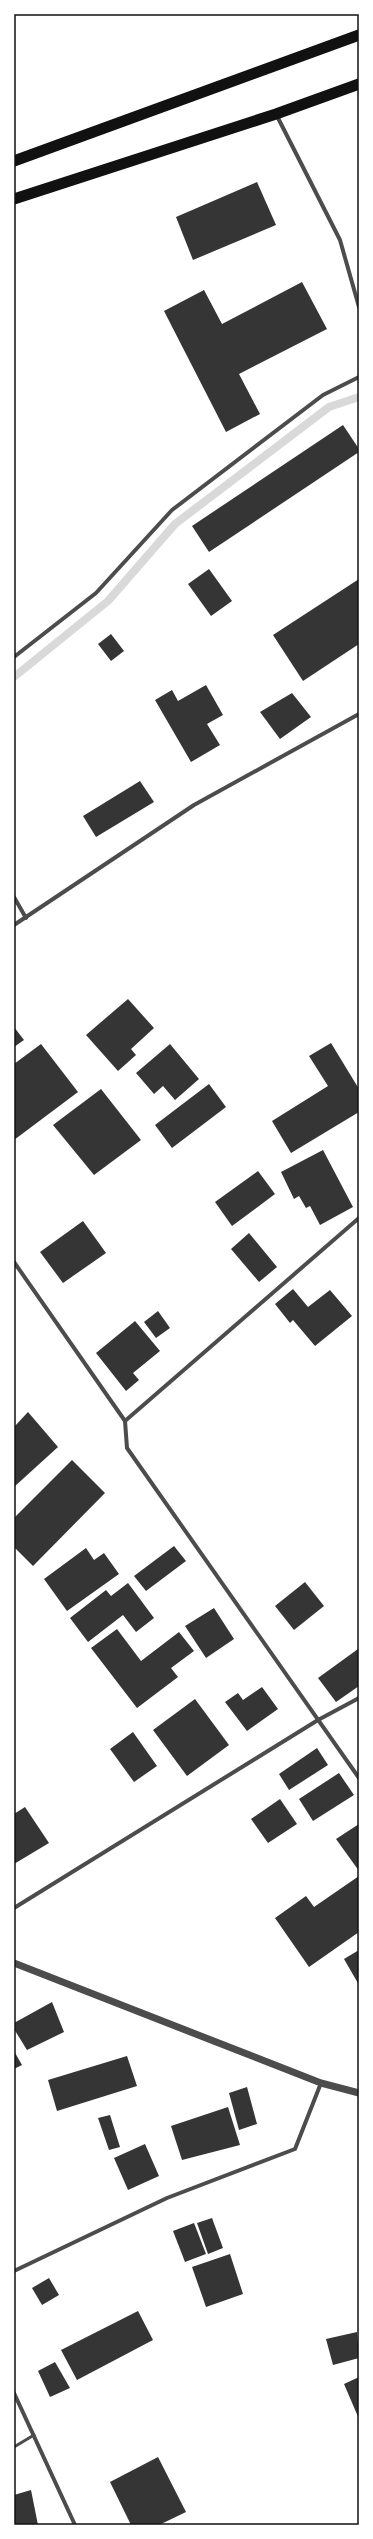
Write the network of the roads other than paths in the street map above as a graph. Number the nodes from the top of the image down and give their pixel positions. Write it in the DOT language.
graph roads {
  1 [pos="359,35"];
  2 [pos="359,84"];
  3 [pos="276,114"];
  4 [pos="14,161"];
  5 [pos="14,199"];
  6 [pos="359,307"];
  7 [pos="359,377"];
  8 [pos="14,657"];
  9 [pos="359,714"];
  10 [pos="14,896"];
  11 [pos="26,918"];
  12 [pos="14,925"];
  13 [pos="359,1218"];
  14 [pos="14,1262"];
  15 [pos="125,1421"];
  16 [pos="359,1698"];
  17 [pos="318,1720"];
  18 [pos="359,1778"];
  19 [pos="14,1908"];
  20 [pos="14,1963"];
  21 [pos="321,2083"];
  22 [pos="359,2093"];
  23 [pos="14,2271"];
  24 [pos="14,2392"];
  25 [pos="34,2435"];
  26 [pos="14,2447"];
  27 [pos="75,2525"];
  1 -- 4 [label="highway"];
  2 -- 3 [label="highway"];
  3 -- 5 [label="highway"];
  3 -- 6 [label="street"];
  7 -- 8 [label="street"];
  9 -- 11 [label="street"];
  10 -- 11 [label="street"];
  11 -- 12 [label="street"];
  13 -- 15 [label="street"];
  14 -- 15 [label="street"];
  15 -- 17 [label="street"];
  16 -- 17 [label="street"];
  17 -- 18 [label="street"];
  17 -- 19 [label="street"];
  20 -- 21 [label="street"];
  21 -- 22 [label="street"];
  21 -- 23 [label="street"];
  24 -- 25 [label="street"];
  25 -- 26 [label="lane"];
  25 -- 27 [label="street"];
}
